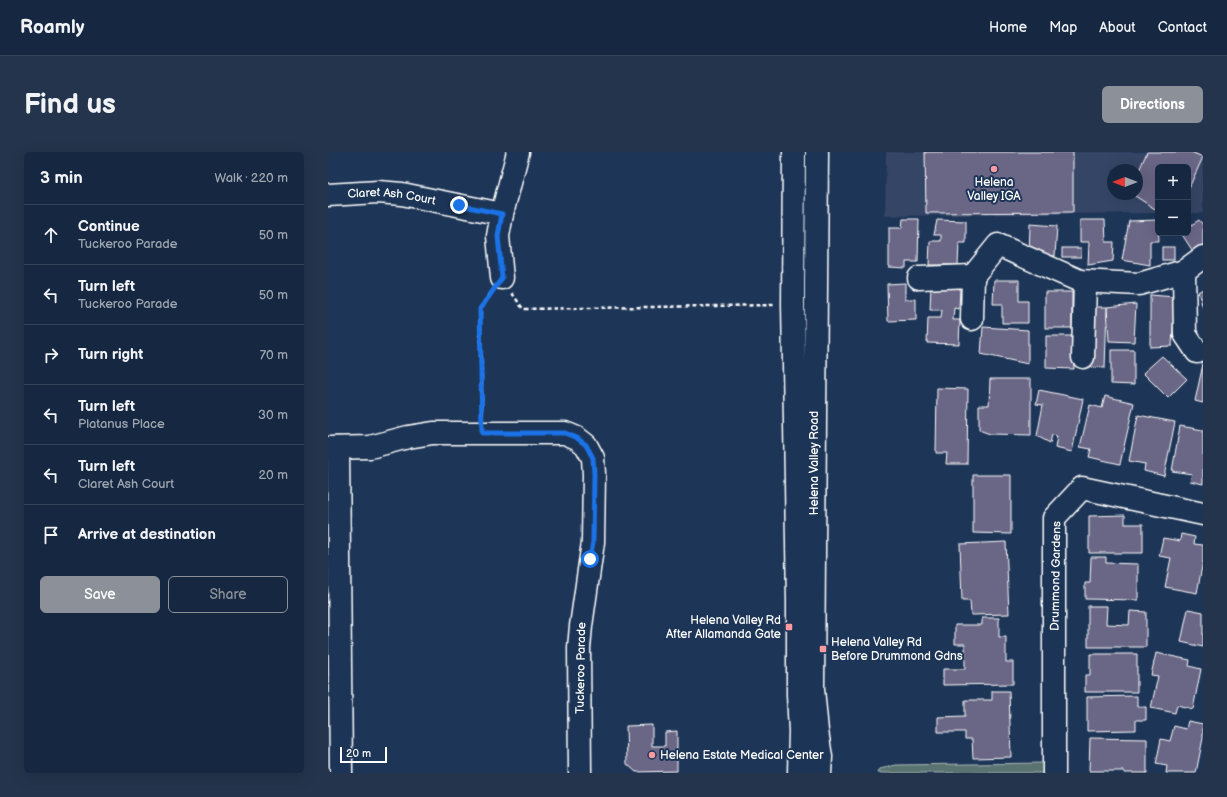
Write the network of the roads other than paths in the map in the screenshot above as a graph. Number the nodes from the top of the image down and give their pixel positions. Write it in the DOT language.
graph roads {
  1 [pos="518,152"];
  2 [pos="794,152"];
  3 [pos="817,152"];
  4 [pos="328,195"];
  5 [pos="502,214"];
  6 [pos="1203,257"];
  7 [pos="1184,271"];
  8 [pos="973,276"];
  9 [pos="502,278"];
  10 [pos="919,278"];
  11 [pos="1085,282"];
  12 [pos="972,319"];
  13 [pos="1197,352"];
  14 [pos="1084,357"];
  15 [pos="333,448"];
  16 [pos="1203,514"];
  17 [pos="341,773"];
  18 [pos="580,773"];
  19 [pos="799,773"];
  20 [pos="820,773"];
  21 [pos="1054,773"];
  1 -- 5 [label="street"];
  2 -- 19 [label="street, Helena Valley Road"];
  3 -- 20 [label="street, Helena Valley Road"];
  4 -- 5 [label="street, Claret Ash Court"];
  5 -- 9 [label="street"];
  6 -- 7 [label="street"];
  7 -- 11 [label="street"];
  7 -- 13 [label="street"];
  8 -- 10 [label="street"];
  8 -- 11 [label="street"];
  8 -- 12 [label="street"];
  11 -- 14 [label="street"];
  15 -- 17 [label="street"];
  15 -- 18 [label="street, Tuckeroo Parade"];
  16 -- 21 [label="street, Drummond Gardens"];
}
